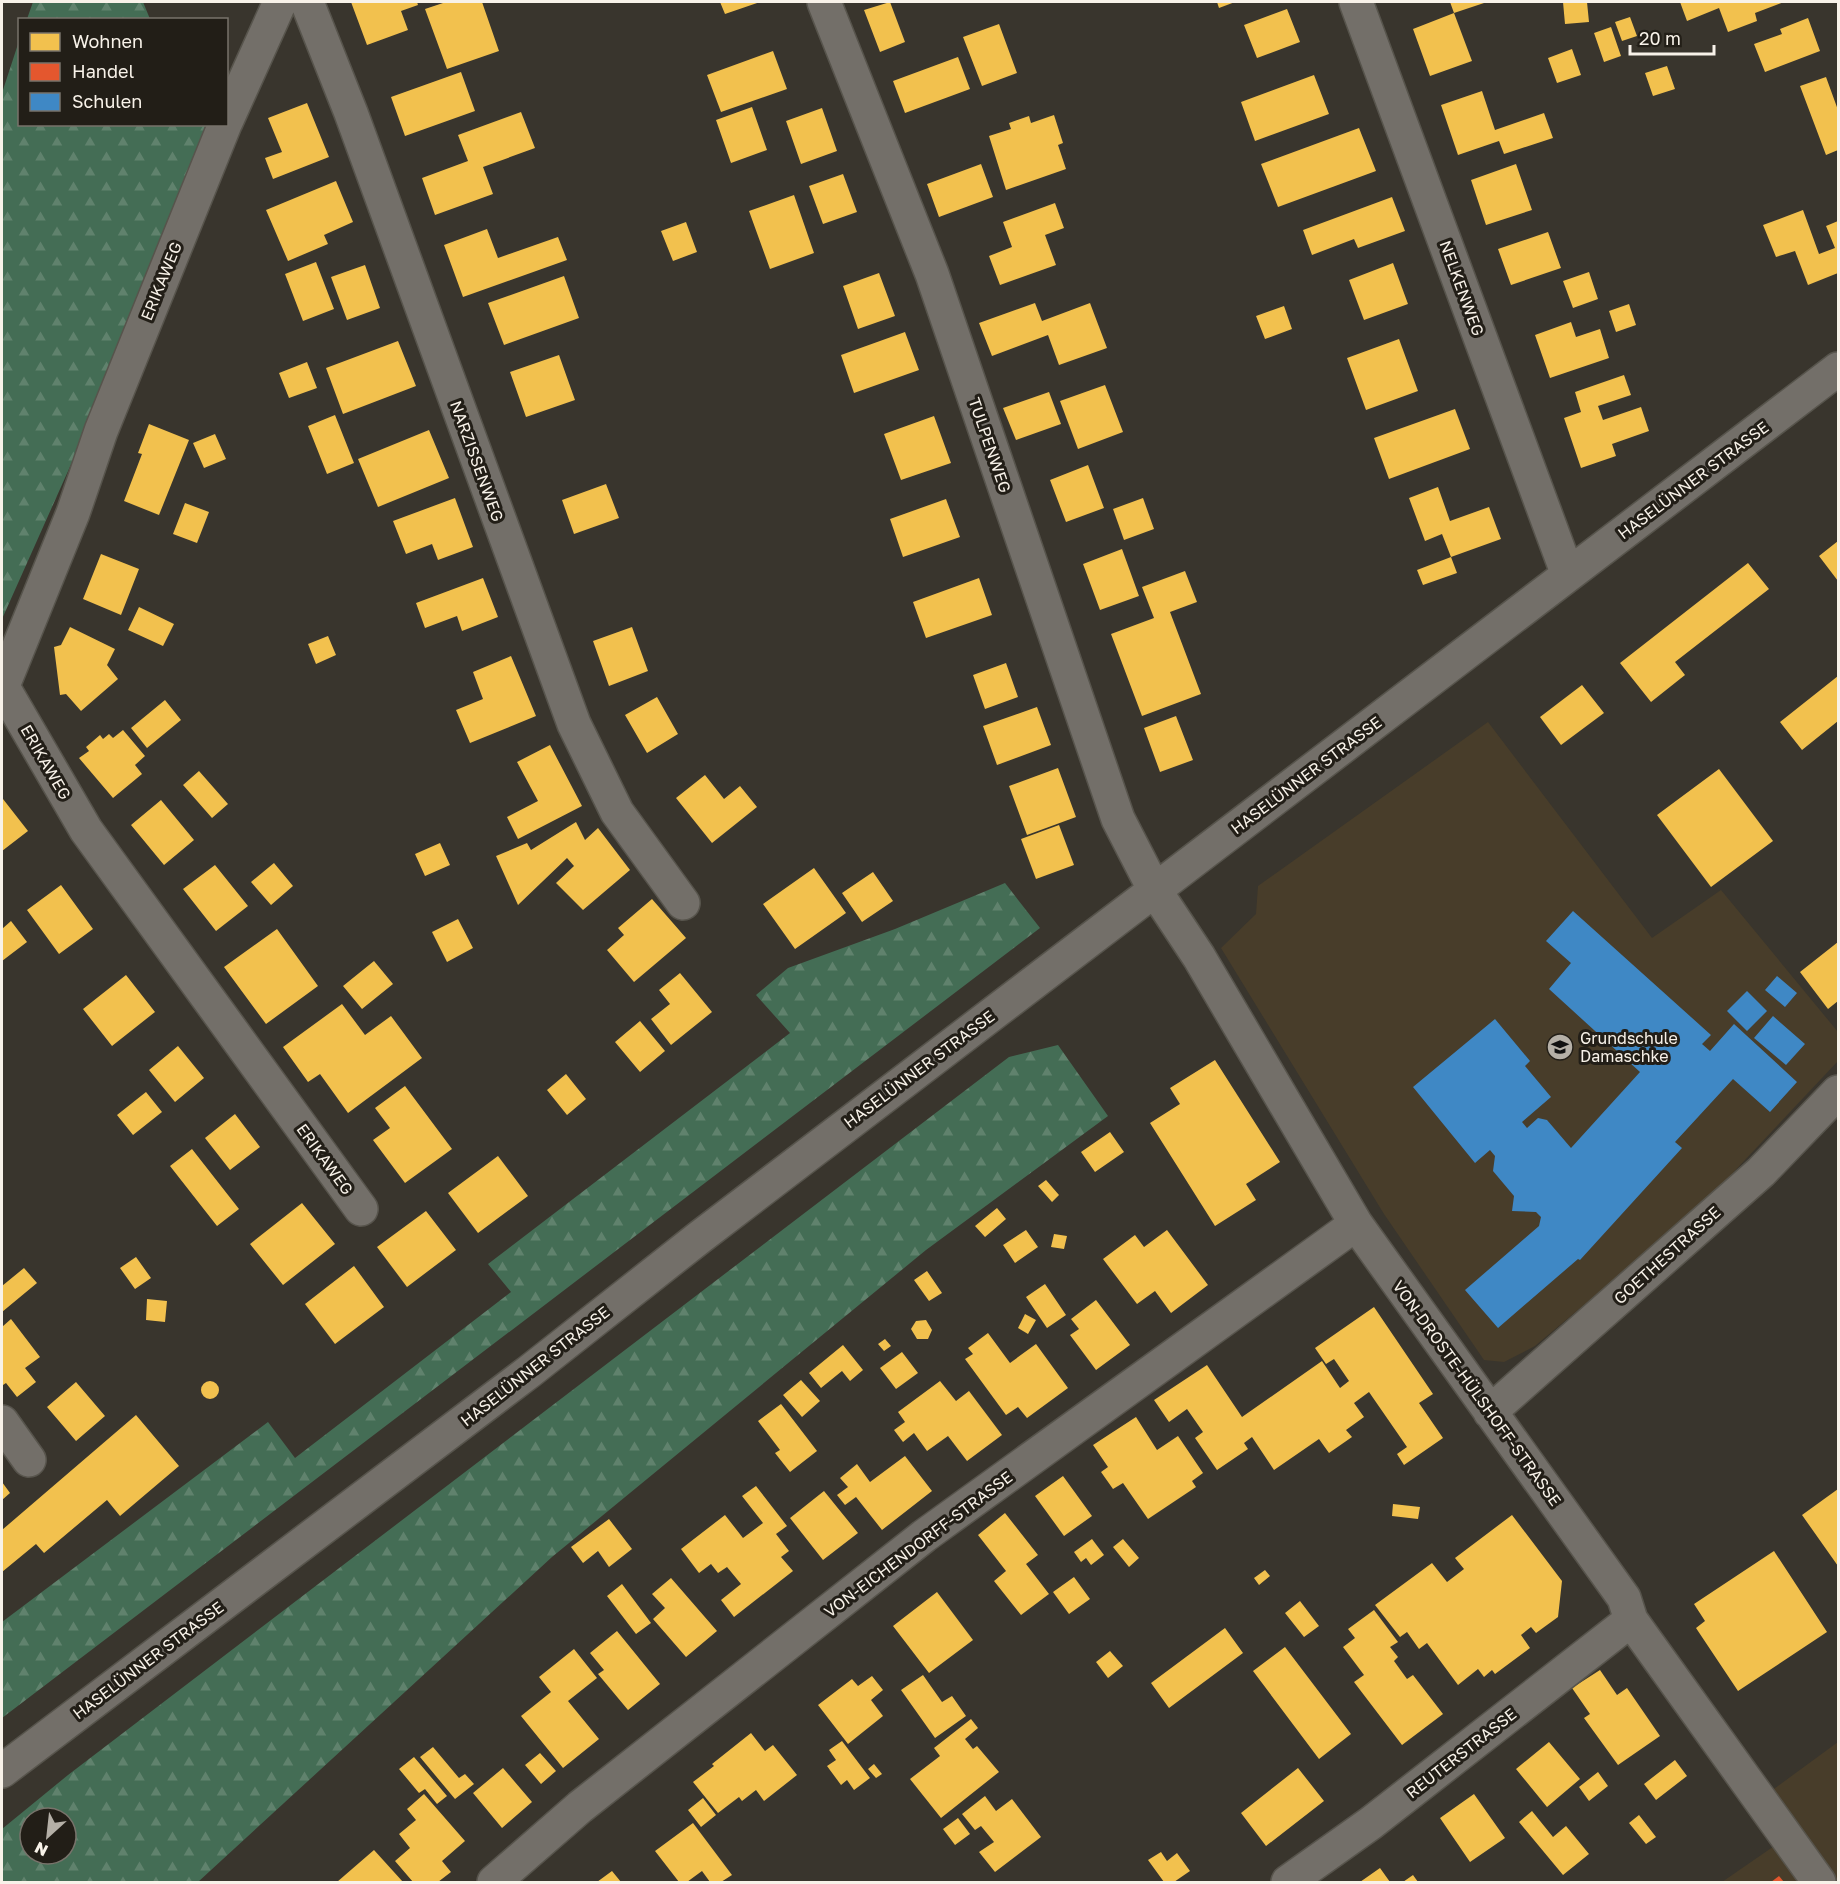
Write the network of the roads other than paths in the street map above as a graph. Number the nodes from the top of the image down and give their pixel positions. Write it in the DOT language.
graph roads {
  1 [pos="280,2"];
  2 [pos="307,2"];
  3 [pos="824,2"];
  4 [pos="1356,2"];
  5 [pos="228,119"];
  6 [pos="225,126"];
  7 [pos="1839,369"];
  8 [pos="1568,575"];
  9 [pos="2,688"];
  10 [pos="1154,889"];
  11 [pos="683,903"];
  12 [pos="1839,1092"];
  13 [pos="361,1209"];
  14 [pos="1356,1224"];
  15 [pos="1490,1412"];
  16 [pos="2,1422"];
  17 [pos="29,1460"];
  18 [pos="1631,1620"];
  19 [pos="2,1771"];
  20 [pos="494,1882"];
  21 [pos="1288,1882"];
  22 [pos="1819,1882"];
  1 -- 5 [label="street, ERIKAWEG"];
  2 -- 11 [label="street, NARZISSENWEG"];
  3 -- 10 [label="street, TULPENWEG"];
  4 -- 8 [label="street, NELKENWEG"];
  6 -- 9 [label="street, ERIKAWEG"];
  7 -- 8 [label="street, HASELÜNNER STRASSE"];
  8 -- 10 [label="street, HASELÜNNER STRASSE"];
  9 -- 13 [label="street, ERIKAWEG"];
  10 -- 14 [label="street, VON-DROSTE-HÜLSHOFF-STRASSE"];
  10 -- 19 [label="street, HASELÜNNER STRASSE"];
  12 -- 15 [label="street, GOETHESTRASSE"];
  14 -- 15 [label="street, VON-DROSTE-HÜLSHOFF-STRASSE"];
  14 -- 20 [label="street, VON-EICHENDORFF-STRASSE"];
  15 -- 18 [label="street, VON-DROSTE-HÜLSHOFF-STRASSE"];
  16 -- 17 [label="street"];
  18 -- 21 [label="street, REUTERSTRASSE"];
  18 -- 22 [label="street, VON-DROSTE-HÜLSHOFF-STRASSE"];
}
